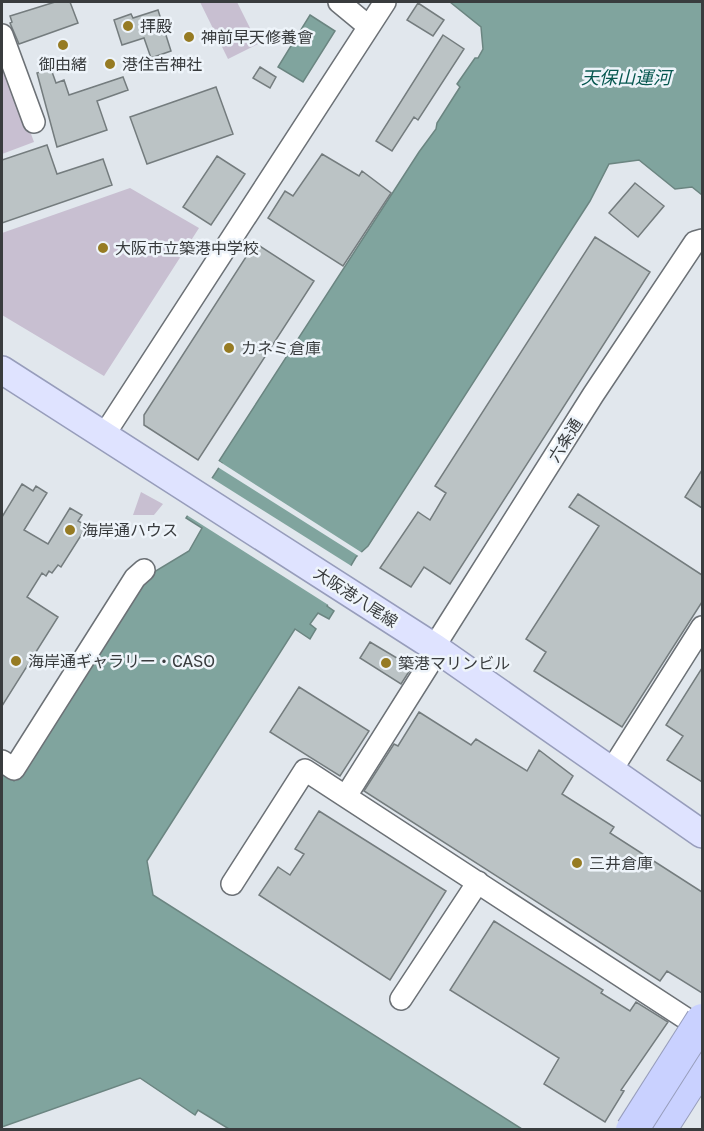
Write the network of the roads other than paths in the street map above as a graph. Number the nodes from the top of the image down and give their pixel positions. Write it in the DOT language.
graph roads {
  1 [pos="339,2"];
  2 [pos="385,2"];
  3 [pos="368,26"];
  4 [pos="2,35"];
  5 [pos="34,122"];
  6 [pos="702,240"];
  7 [pos="2,370"];
  8 [pos="104,435"];
  9 [pos="144,570"];
  10 [pos="702,627"];
  11 [pos="436,649"];
  12 [pos="2,761"];
  13 [pos="611,771"];
  14 [pos="346,796"];
  15 [pos="702,834"];
  16 [pos="478,882"];
  17 [pos="232,884"];
  18 [pos="401,999"];
  19 [pos="702,1020"];
  20 [pos="702,1030"];
  21 [pos="702,1047"];
  22 [pos="702,1064"];
  23 [pos="702,1071"];
  24 [pos="632,1130"];
  25 [pos="640,1130"];
  26 [pos="649,1130"];
  27 [pos="660,1130"];
  28 [pos="665,1130"];
  1 -- 3 [label="street"];
  2 -- 3 [label="street"];
  3 -- 8 [label="street"];
  4 -- 5 [label="street"];
  6 -- 11 [label="street, 六条通"];
  7 -- 8 [label="main road, 大阪港八尾線"];
  8 -- 11 [label="main road, 大阪港八尾線"];
  9 -- 12 [label="street"];
  10 -- 13 [label="street"];
  11 -- 13 [label="main road, 大阪港八尾線"];
  11 -- 14 [label="street, 六条通"];
  13 -- 15 [label="main road, 大阪港八尾線"];
  14 -- 16 [label="street"];
  14 -- 17 [label="street"];
  16 -- 18 [label="street"];
  16 -- 20 [label="street"];
  19 -- 24 [label="highway, bridge"];
  20 -- 25 [label="highway"];
  21 -- 26 [label="street"];
  22 -- 27 [label="highway"];
  23 -- 28 [label="highway"];
}
